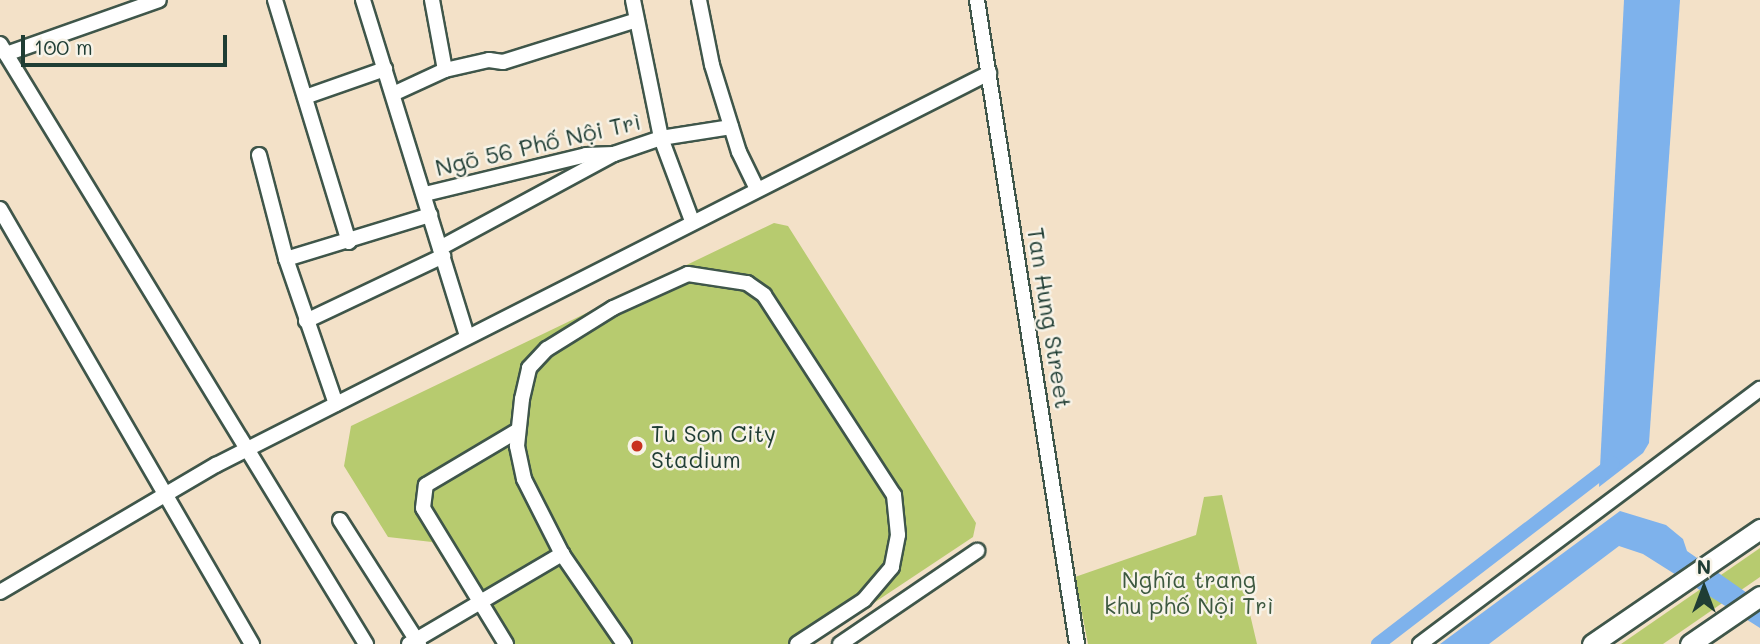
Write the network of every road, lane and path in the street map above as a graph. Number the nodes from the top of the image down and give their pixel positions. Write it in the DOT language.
graph roads {
  1 [pos="159,0"];
  2 [pos="275,0"];
  3 [pos="363,0"];
  4 [pos="432,0"];
  5 [pos="633,0"];
  6 [pos="699,0"];
  7 [pos="976,0"];
  8 [pos="636,20"];
  9 [pos="3,49"];
  10 [pos="385,69"];
  11 [pos="445,70"];
  12 [pos="989,73"];
  13 [pos="393,94"];
  14 [pos="304,97"];
  15 [pos="731,127"];
  16 [pos="661,138"];
  17 [pos="259,155"];
  18 [pos="614,155"];
  19 [pos="757,189"];
  20 [pos="425,194"];
  21 [pos="0,209"];
  22 [pos="430,215"];
  23 [pos="692,221"];
  24 [pos="349,242"];
  25 [pos="441,252"];
  26 [pos="286,259"];
  27 [pos="306,321"];
  28 [pos="467,336"];
  29 [pos="1760,389"];
  30 [pos="337,404"];
  31 [pos="517,431"];
  32 [pos="247,449"];
  33 [pos="164,496"];
  34 [pos="340,520"];
  35 [pos="1760,529"];
  36 [pos="977,551"];
  37 [pos="562,554"];
  38 [pos="0,592"];
  39 [pos="1760,596"];
  40 [pos="480,602"];
  41 [pos="415,642"];
  42 [pos="252,644"];
  43 [pos="366,644"];
  44 [pos="506,644"];
  45 [pos="624,644"];
  46 [pos="797,644"];
  47 [pos="840,644"];
  48 [pos="1077,644"];
  49 [pos="1420,644"];
  50 [pos="1592,644"];
  51 [pos="1690,644"];
  1 -- 9 [label="street"];
  2 -- 14 [label="street"];
  3 -- 10 [label="street"];
  4 -- 11 [label="street"];
  5 -- 8 [label="street"];
  6 -- 15 [label="street"];
  7 -- 12 [label="street, Tan Hung Street"];
  8 -- 11 [label="street"];
  8 -- 16 [label="street"];
  9 -- 32 [label="street"];
  10 -- 13 [label="street"];
  10 -- 14 [label="street"];
  11 -- 13 [label="street"];
  12 -- 19 [label="street"];
  12 -- 48 [label="street, Tan Hung Street"];
  13 -- 20 [label="street"];
  14 -- 24 [label="street"];
  15 -- 16 [label="street, Ngõ 56 Phố Nội Trì"];
  15 -- 19 [label="street"];
  16 -- 18 [label="street, Ngõ 56 Phố Nội Trì"];
  16 -- 23 [label="street"];
  17 -- 26 [label="street"];
  18 -- 20 [label="street, Ngõ 56 Phố Nội Trì"];
  18 -- 25 [label="street"];
  19 -- 23 [label="street"];
  20 -- 22 [label="street"];
  21 -- 33 [label="street"];
  22 -- 24 [label="street"];
  22 -- 25 [label="street"];
  23 -- 28 [label="street"];
  24 -- 26 [label="street"];
  25 -- 27 [label="street"];
  25 -- 28 [label="street"];
  26 -- 27 [label="street"];
  27 -- 30 [label="street"];
  28 -- 30 [label="street"];
  29 -- 49 [label="street"];
  30 -- 32 [label="street"];
  31 -- 37 [label="street"];
  31 -- 40 [label="street"];
  31 -- 46 [label="street"];
  32 -- 33 [label="street"];
  32 -- 43 [label="street"];
  33 -- 38 [label="street"];
  33 -- 42 [label="street"];
  34 -- 41 [label="street"];
  35 -- 50 [label="highway"];
  36 -- 47 [label="street"];
  37 -- 40 [label="street"];
  37 -- 45 [label="street"];
  39 -- 51 [label="highway"];
  40 -- 41 [label="street"];
  40 -- 44 [label="street"];
}
